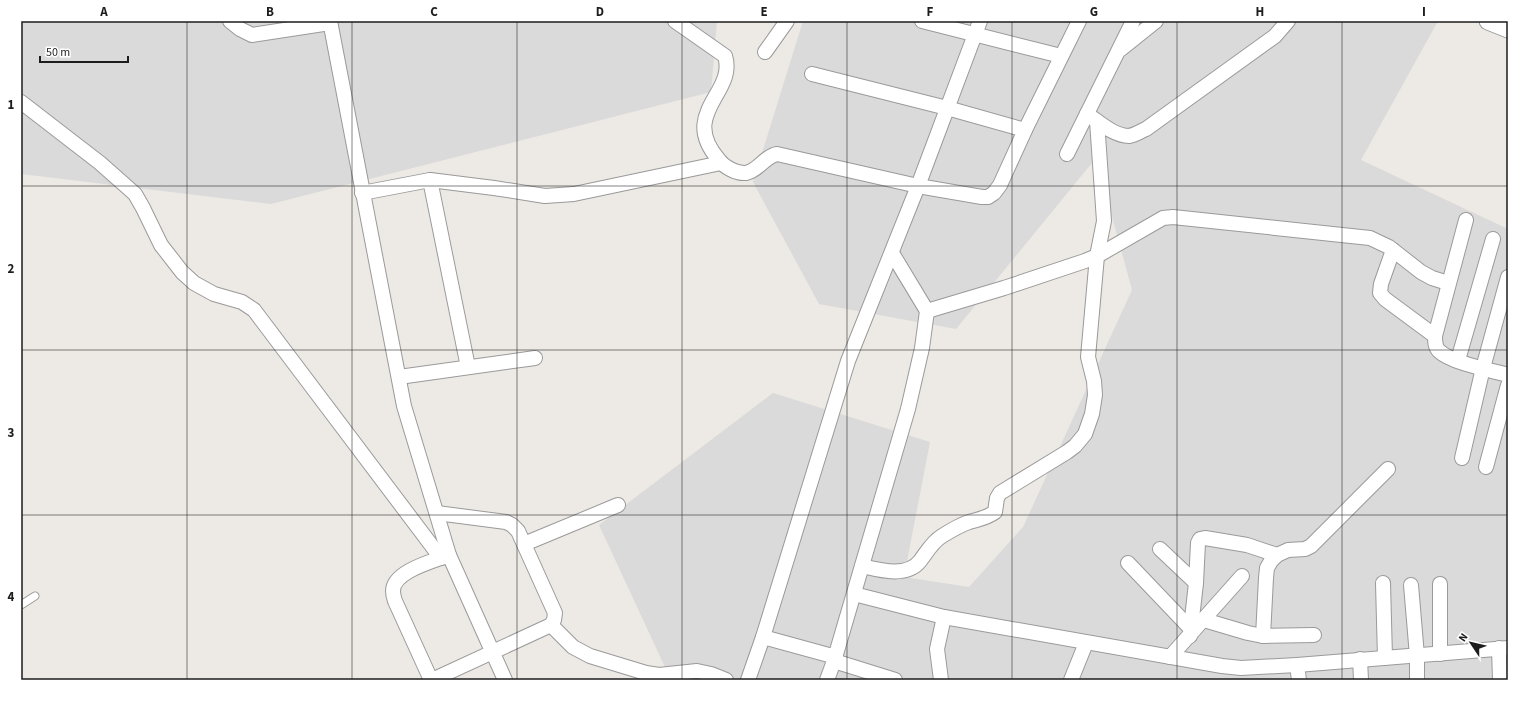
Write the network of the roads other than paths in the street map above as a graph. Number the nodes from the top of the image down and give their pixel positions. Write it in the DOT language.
graph roads {
  1 [pos="230,21"];
  2 [pos="675,21"];
  3 [pos="787,21"];
  4 [pos="922,21"];
  5 [pos="980,21"];
  6 [pos="1078,21"];
  7 [pos="1133,21"];
  8 [pos="1156,21"];
  9 [pos="1288,21"];
  10 [pos="1488,21"];
  11 [pos="330,22"];
  12 [pos="1508,29"];
  13 [pos="974,34"];
  14 [pos="765,52"];
  15 [pos="1117,52"];
  16 [pos="1061,56"];
  17 [pos="812,74"];
  18 [pos="21,102"];
  19 [pos="947,108"];
  20 [pos="1092,117"];
  21 [pos="1025,130"];
  22 [pos="1067,154"];
  23 [pos="721,163"];
  24 [pos="430,180"];
  25 [pos="918,186"];
  26 [pos="362,193"];
  27 [pos="1466,220"];
  28 [pos="1493,239"];
  29 [pos="1393,250"];
  30 [pos="892,253"];
  31 [pos="1097,256"];
  32 [pos="1508,276"];
  33 [pos="1448,283"];
  34 [pos="927,311"];
  35 [pos="1435,336"];
  36 [pos="535,358"];
  37 [pos="1458,360"];
  38 [pos="468,367"];
  39 [pos="1483,368"];
  40 [pos="1508,375"];
  41 [pos="399,377"];
  42 [pos="1508,385"];
  43 [pos="1462,458"];
  44 [pos="1486,467"];
  45 [pos="1388,469"];
  46 [pos="618,505"];
  47 [pos="436,513"];
  48 [pos="524,544"];
  49 [pos="1160,549"];
  50 [pos="1277,555"];
  51 [pos="445,556"];
  52 [pos="1128,563"];
  53 [pos="862,566"];
  54 [pos="1242,576"];
  55 [pos="1196,583"];
  56 [pos="1383,583"];
  57 [pos="1440,584"];
  58 [pos="1411,585"];
  59 [pos="854,594"];
  60 [pos="35,596"];
  61 [pos="21,605"];
  62 [pos="944,617"];
  63 [pos="1204,620"];
  64 [pos="552,625"];
  65 [pos="1190,632"];
  66 [pos="1314,635"];
  67 [pos="1263,636"];
  68 [pos="762,637"];
  69 [pos="1086,643"];
  70 [pos="1504,648"];
  71 [pos="493,653"];
  72 [pos="1440,654"];
  73 [pos="1417,656"];
  74 [pos="1170,657"];
  75 [pos="1385,658"];
  76 [pos="835,659"];
  77 [pos="1360,660"];
  78 [pos="1298,665"];
  79 [pos="431,680"];
  80 [pos="505,680"];
  81 [pos="726,680"];
  82 [pos="748,680"];
  83 [pos="827,680"];
  84 [pos="895,680"];
  85 [pos="942,680"];
  86 [pos="1072,680"];
  87 [pos="1299,680"];
  88 [pos="1361,680"];
  89 [pos="1417,680"];
  90 [pos="1500,680"];
  1 -- 11 [label="street"];
  2 -- 23 [label="street"];
  3 -- 14 [label="street"];
  4 -- 13 [label="street"];
  5 -- 13 [label="street"];
  6 -- 16 [label="street"];
  7 -- 15 [label="street"];
  8 -- 15 [label="street"];
  9 -- 20 [label="street"];
  10 -- 12 [label="street"];
  11 -- 26 [label="street"];
  13 -- 16 [label="street"];
  13 -- 19 [label="street"];
  15 -- 20 [label="street"];
  16 -- 21 [label="street"];
  17 -- 19 [label="street"];
  18 -- 51 [label="street"];
  19 -- 21 [label="street"];
  19 -- 25 [label="street"];
  20 -- 22 [label="street"];
  20 -- 31 [label="street"];
  21 -- 25 [label="street"];
  23 -- 24 [label="street"];
  23 -- 25 [label="street"];
  24 -- 26 [label="street"];
  24 -- 38 [label="street"];
  25 -- 30 [label="street"];
  26 -- 41 [label="street"];
  27 -- 33 [label="street"];
  28 -- 37 [label="street"];
  29 -- 31 [label="street"];
  29 -- 33 [label="street"];
  29 -- 35 [label="street"];
  30 -- 34 [label="street"];
  30 -- 68 [label="street"];
  31 -- 34 [label="street"];
  31 -- 53 [label="street"];
  32 -- 39 [label="street"];
  33 -- 35 [label="street"];
  34 -- 53 [label="street"];
  35 -- 37 [label="street"];
  36 -- 38 [label="street"];
  37 -- 39 [label="street"];
  38 -- 41 [label="street"];
  39 -- 40 [label="street"];
  39 -- 43 [label="street"];
  41 -- 47 [label="street"];
  42 -- 44 [label="street"];
  45 -- 50 [label="street"];
  46 -- 48 [label="street"];
  47 -- 48 [label="street"];
  47 -- 51 [label="street"];
  48 -- 64 [label="street"];
  49 -- 55 [label="street"];
  50 -- 55 [label="street"];
  50 -- 67 [label="street"];
  51 -- 71 [label="street"];
  51 -- 79 [label="street"];
  52 -- 65 [label="street"];
  53 -- 59 [label="street"];
  54 -- 63 [label="street"];
  55 -- 65 [label="street"];
  56 -- 75 [label="street"];
  57 -- 72 [label="street"];
  58 -- 73 [label="street"];
  59 -- 62 [label="street"];
  59 -- 76 [label="street"];
  60 -- 61 [label="lane"];
  62 -- 69 [label="street"];
  62 -- 85 [label="street"];
  63 -- 65 [label="street"];
  63 -- 67 [label="street"];
  64 -- 71 [label="street"];
  64 -- 81 [label="street"];
  65 -- 74 [label="street"];
  66 -- 67 [label="street"];
  68 -- 76 [label="street"];
  68 -- 82 [label="street"];
  69 -- 74 [label="street"];
  69 -- 86 [label="street"];
  70 -- 72 [label="street"];
  70 -- 90 [label="street"];
  71 -- 79 [label="street"];
  71 -- 80 [label="street"];
  72 -- 73 [label="street"];
  73 -- 75 [label="street"];
  73 -- 89 [label="street"];
  74 -- 78 [label="street"];
  75 -- 77 [label="street"];
  76 -- 83 [label="street"];
  76 -- 84 [label="street"];
  77 -- 78 [label="street"];
  77 -- 88 [label="street"];
  78 -- 87 [label="street"];
}
